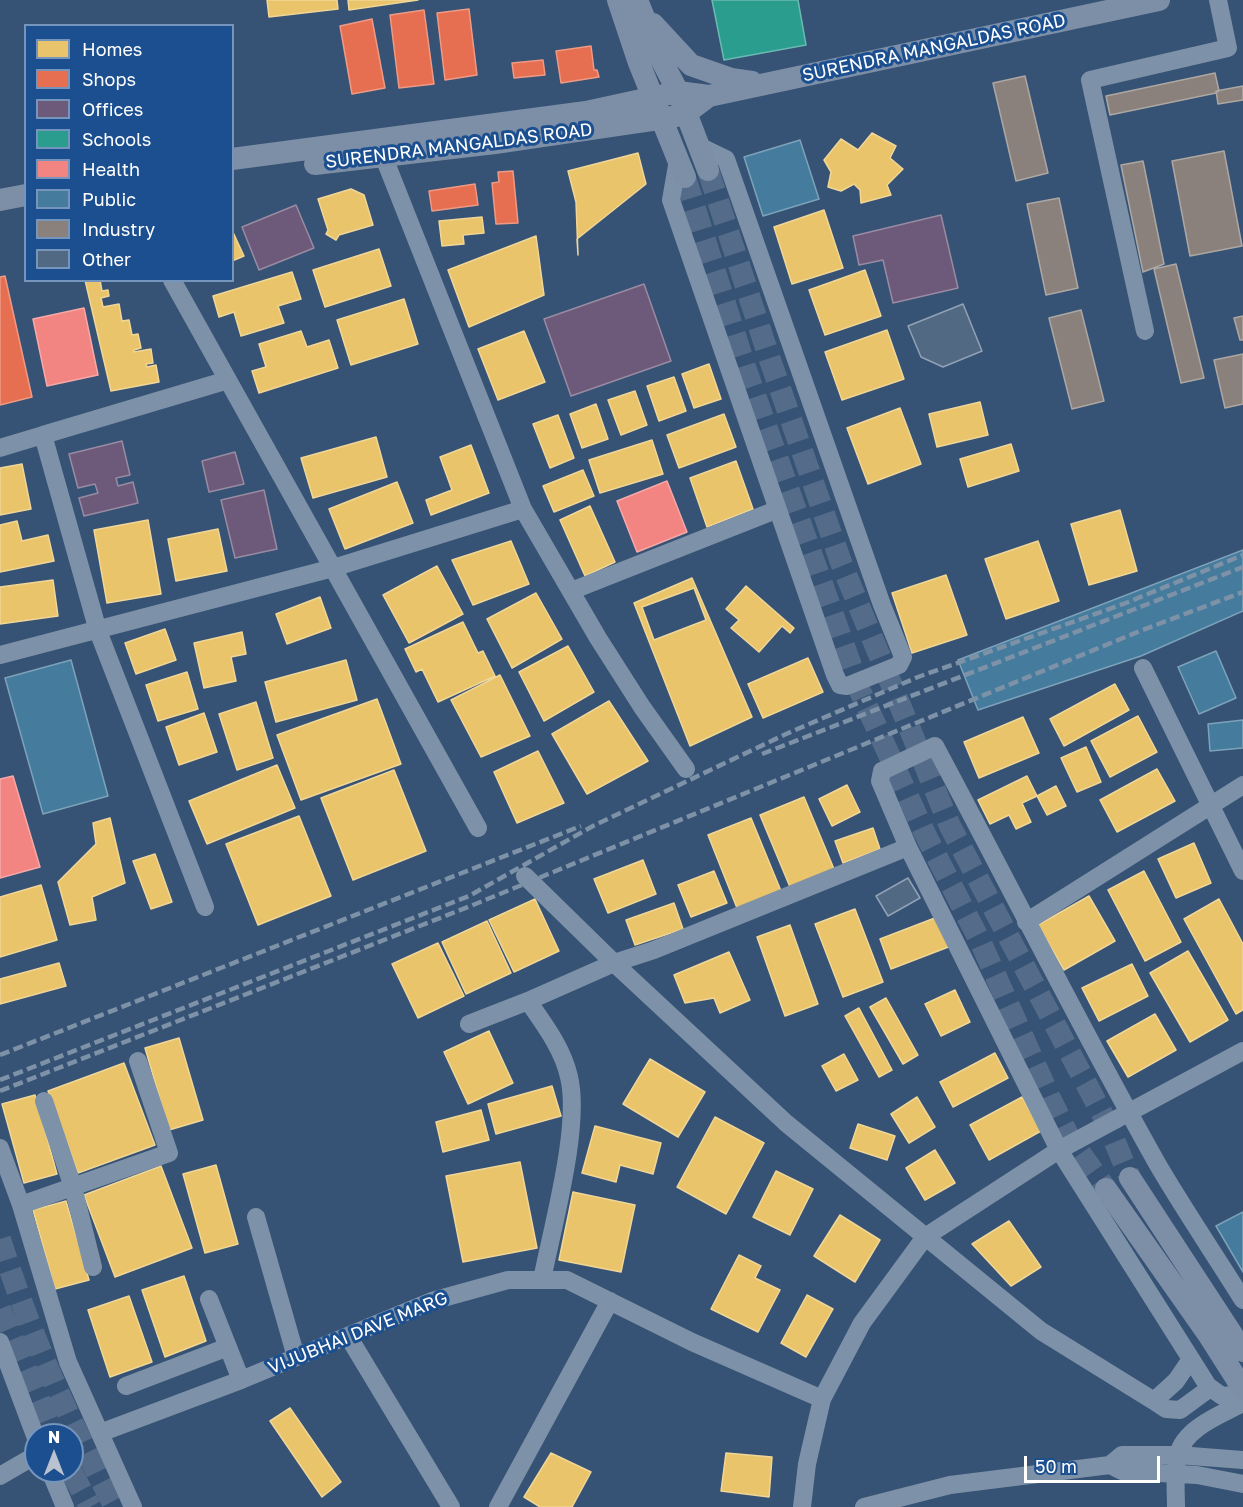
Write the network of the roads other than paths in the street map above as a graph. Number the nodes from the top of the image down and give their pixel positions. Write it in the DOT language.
graph roads {
  1 [pos="618,0"];
  2 [pos="1159,0"];
  3 [pos="1218,0"];
  4 [pos="638,5"];
  5 [pos="1235,46"];
  6 [pos="769,84"];
  7 [pos="678,92"];
  8 [pos="710,96"];
  9 [pos="658,108"];
  10 [pos="685,114"];
  11 [pos="699,146"];
  12 [pos="380,149"];
  13 [pos="234,159"];
  14 [pos="681,168"];
  15 [pos="708,170"];
  16 [pos="234,173"];
  17 [pos="24,184"];
  18 [pos="0,188"];
  19 [pos="24,195"];
  20 [pos="0,200"];
  21 [pos="173,282"];
  22 [pos="1145,332"];
  23 [pos="228,380"];
  24 [pos="44,435"];
  25 [pos="0,447"];
  26 [pos="523,509"];
  27 [pos="776,510"];
  28 [pos="333,568"];
  29 [pos="571,591"];
  30 [pos="98,631"];
  31 [pos="0,655"];
  32 [pos="1143,668"];
  33 [pos="687,769"];
  34 [pos="1243,785"];
  35 [pos="1209,804"];
  36 [pos="478,828"];
  37 [pos="908,847"];
  38 [pos="1243,871"];
  39 [pos="525,876"];
  40 [pos="205,907"];
  41 [pos="1026,922"];
  42 [pos="614,963"];
  43 [pos="528,1001"];
  44 [pos="469,1024"];
  45 [pos="1243,1051"];
  46 [pos="138,1061"];
  47 [pos="44,1101"];
  48 [pos="1128,1111"];
  49 [pos="0,1148"];
  50 [pos="1059,1150"];
  51 [pos="1130,1178"];
  52 [pos="73,1187"];
  53 [pos="1106,1189"];
  54 [pos="21,1205"];
  55 [pos="256,1217"];
  56 [pos="926,1237"];
  57 [pos="93,1267"];
  58 [pos="542,1280"];
  59 [pos="209,1299"];
  60 [pos="1243,1300"];
  61 [pos="610,1301"];
  62 [pos="348,1336"];
  63 [pos="0,1342"];
  64 [pos="228,1347"];
  65 [pos="1243,1351"];
  66 [pos="296,1358"];
  67 [pos="1191,1359"];
  68 [pos="241,1380"];
  69 [pos="126,1386"];
  70 [pos="1210,1388"];
  71 [pos="1243,1389"];
  72 [pos="1243,1394"];
  73 [pos="822,1400"];
  74 [pos="1154,1401"];
  75 [pos="1243,1403"];
  76 [pos="30,1423"];
  77 [pos="100,1433"];
  78 [pos="1178,1455"];
  79 [pos="1243,1460"];
  80 [pos="24,1462"];
  81 [pos="1110,1465"];
  82 [pos="1177,1474"];
  83 [pos="0,1476"];
  84 [pos="55,1483"];
  85 [pos="1243,1484"];
  86 [pos="65,1507"];
  87 [pos="133,1507"];
  88 [pos="451,1507"];
  89 [pos="498,1507"];
  90 [pos="802,1507"];
  91 [pos="864,1507"];
  92 [pos="1176,1507"];
  1 -- 9 [label="main road"];
  2 -- 6 [label="main road, SURENDRA MANGALDAS ROAD"];
  3 -- 5 [label="street"];
  4 -- 6 [label="main road"];
  4 -- 7 [label="main road"];
  5 -- 22 [label="street"];
  6 -- 8 [label="main road, SURENDRA MANGALDAS ROAD"];
  7 -- 8 [label="main road"];
  7 -- 9 [label="main road, SURENDRA MANGALDAS ROAD"];
  7 -- 10 [label="main road"];
  8 -- 10 [label="main road"];
  9 -- 10 [label="main road, SURENDRA MANGALDAS ROAD"];
  9 -- 12 [label="main road, SURENDRA MANGALDAS ROAD"];
  9 -- 14 [label="main road"];
  10 -- 11 [label="main road"];
  11 -- 15 [label="main road"];
  11 -- 27 [label="street"];
  12 -- 13 [label="main road, SURENDRA MANGALDAS ROAD"];
  12 -- 16 [label="main road, SURENDRA MANGALDAS ROAD"];
  12 -- 26 [label="street"];
  14 -- 27 [label="street"];
  17 -- 18 [label="main road"];
  19 -- 20 [label="main road"];
  21 -- 23 [label="street"];
  23 -- 24 [label="street"];
  23 -- 28 [label="street"];
  24 -- 25 [label="street"];
  24 -- 30 [label="street"];
  26 -- 28 [label="street"];
  26 -- 29 [label="street"];
  27 -- 29 [label="street"];
  28 -- 30 [label="street"];
  28 -- 36 [label="street"];
  29 -- 33 [label="street"];
  30 -- 31 [label="street"];
  30 -- 40 [label="street"];
  32 -- 35 [label="street"];
  34 -- 35 [label="street"];
  35 -- 38 [label="street"];
  35 -- 41 [label="street"];
  37 -- 41 [label="street"];
  37 -- 42 [label="street"];
  37 -- 50 [label="street"];
  39 -- 42 [label="street"];
  41 -- 48 [label="street"];
  42 -- 43 [label="street"];
  42 -- 56 [label="street"];
  43 -- 44 [label="street"];
  43 -- 58 [label="street"];
  45 -- 48 [label="street"];
  46 -- 52 [label="street"];
  47 -- 52 [label="street"];
  48 -- 50 [label="street"];
  48 -- 60 [label="street"];
  49 -- 54 [label="street"];
  50 -- 56 [label="street"];
  50 -- 67 [label="street"];
  51 -- 65 [label="main road"];
  52 -- 54 [label="street"];
  52 -- 57 [label="street"];
  53 -- 71 [label="main road"];
  54 -- 77 [label="street"];
  55 -- 66 [label="street"];
  56 -- 73 [label="street"];
  56 -- 74 [label="street"];
  58 -- 61 [label="street, VIJUBHAI DAVE MARG"];
  58 -- 62 [label="street, VIJUBHAI DAVE MARG"];
  59 -- 64 [label="street"];
  61 -- 73 [label="street, VIJUBHAI DAVE MARG"];
  61 -- 89 [label="street"];
  62 -- 66 [label="street, VIJUBHAI DAVE MARG"];
  62 -- 88 [label="street"];
  63 -- 76 [label="street"];
  64 -- 68 [label="street"];
  64 -- 69 [label="street"];
  66 -- 68 [label="street, VIJUBHAI DAVE MARG"];
  67 -- 70 [label="street"];
  67 -- 74 [label="street"];
  68 -- 77 [label="street, VIJUBHAI DAVE MARG"];
  70 -- 72 [label="street"];
  70 -- 74 [label="street"];
  73 -- 90 [label="street"];
  75 -- 78 [label="street"];
  77 -- 87 [label="street"];
  78 -- 79 [label="street"];
  78 -- 81 [label="street"];
  78 -- 82 [label="street"];
  80 -- 83 [label="street"];
  81 -- 82 [label="street"];
  81 -- 91 [label="street"];
  82 -- 85 [label="street"];
  82 -- 92 [label="street"];
  84 -- 86 [label="street"];
}
